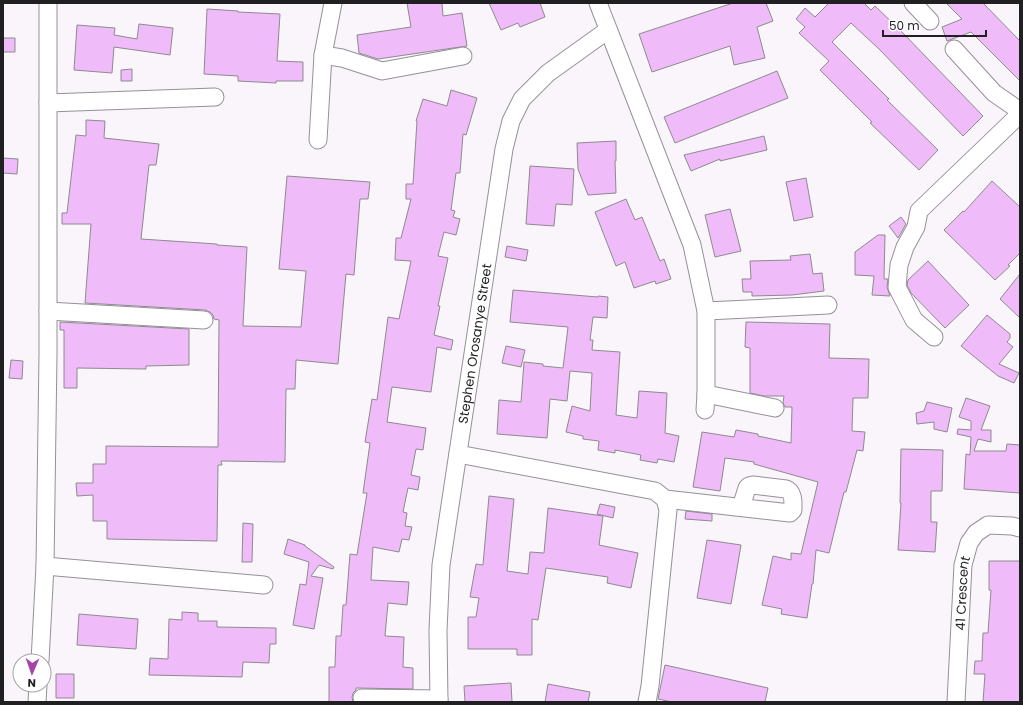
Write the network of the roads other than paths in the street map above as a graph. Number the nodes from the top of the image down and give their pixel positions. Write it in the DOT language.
graph roads {
  1 [pos="48,3"];
  2 [pos="333,3"];
  3 [pos="598,3"];
  4 [pos="913,3"];
  5 [pos="930,21"];
  6 [pos="608,30"];
  7 [pos="954,49"];
  8 [pos="323,55"];
  9 [pos="463,56"];
  10 [pos="215,97"];
  11 [pos="48,103"];
  12 [pos="1020,112"];
  13 [pos="318,140"];
  14 [pos="828,305"];
  15 [pos="706,311"];
  16 [pos="48,312"];
  17 [pos="204,320"];
  18 [pos="934,337"];
  19 [pos="775,408"];
  20 [pos="458,454"];
  21 [pos="665,499"];
  22 [pos="741,507"];
  23 [pos="1020,528"];
  24 [pos="45,566"];
  25 [pos="264,585"];
  26 [pos="40,653"];
  27 [pos="362,698"];
  28 [pos="439,701"];
  29 [pos="647,702"];
  30 [pos="956,702"];
  1 -- 11 [label="street"];
  2 -- 8 [label="street"];
  3 -- 6 [label="street"];
  4 -- 5 [label="street"];
  6 -- 15 [label="street"];
  6 -- 20 [label="street, Stephen Orosanye Street"];
  7 -- 12 [label="street"];
  8 -- 9 [label="street"];
  8 -- 13 [label="street"];
  10 -- 11 [label="street"];
  11 -- 16 [label="street"];
  12 -- 18 [label="street"];
  14 -- 15 [label="street"];
  15 -- 19 [label="street"];
  16 -- 17 [label="street"];
  16 -- 24 [label="street"];
  20 -- 21 [label="street"];
  20 -- 28 [label="street, Stephen Orosanye Street"];
  21 -- 22 [label="street"];
  21 -- 29 [label="street"];
  23 -- 30 [label="street, 41 Crescent"];
  24 -- 25 [label="street"];
  24 -- 26 [label="street"];
  27 -- 28 [label="street"];
}
